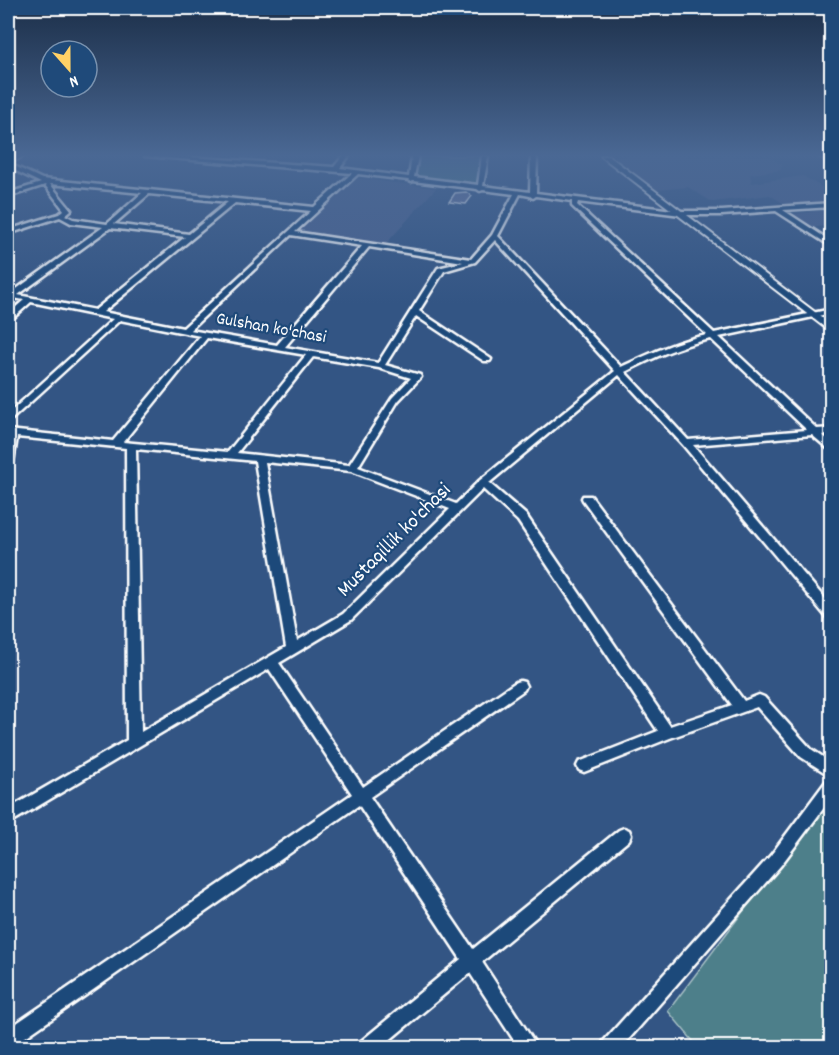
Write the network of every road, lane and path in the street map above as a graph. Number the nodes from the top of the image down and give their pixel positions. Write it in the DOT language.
graph roads {
  1 [pos="64,205"];
  2 [pos="132,205"];
  3 [pos="228,205"];
  4 [pos="276,205"];
  5 [pos="318,205"];
  6 [pos="511,205"];
  7 [pos="574,205"];
  8 [pos="612,205"];
  9 [pos="671,205"];
  10 [pos="828,205"];
  11 [pos="314,209"];
  12 [pos="777,209"];
  13 [pos="681,213"];
  14 [pos="61,215"];
  15 [pos="108,226"];
  16 [pos="8,232"];
  17 [pos="289,233"];
  18 [pos="190,236"];
  19 [pos="495,236"];
  20 [pos="831,244"];
  21 [pos="367,245"];
  22 [pos="474,261"];
  23 [pos="10,296"];
  24 [pos="29,300"];
  25 [pos="831,311"];
  26 [pos="415,312"];
  27 [pos="97,313"];
  28 [pos="812,314"];
  29 [pos="119,317"];
  30 [pos="8,318"];
  31 [pos="184,330"];
  32 [pos="831,330"];
  33 [pos="205,335"];
  34 [pos="711,335"];
  35 [pos="280,347"];
  36 [pos="312,353"];
  37 [pos="487,359"];
  38 [pos="381,366"];
  39 [pos="618,372"];
  40 [pos="8,418"];
  41 [pos="831,431"];
  42 [pos="814,432"];
  43 [pos="10,434"];
  44 [pos="686,443"];
  45 [pos="115,445"];
  46 [pos="131,447"];
  47 [pos="831,449"];
  48 [pos="230,456"];
  49 [pos="259,458"];
  50 [pos="8,463"];
  51 [pos="352,468"];
  52 [pos="483,483"];
  53 [pos="587,498"];
  54 [pos="457,508"];
  55 [pos="831,616"];
  56 [pos="292,649"];
  57 [pos="271,662"];
  58 [pos="520,686"];
  59 [pos="741,707"];
  60 [pos="667,733"];
  61 [pos="134,742"];
  62 [pos="584,766"];
  63 [pos="831,771"];
  64 [pos="831,785"];
  65 [pos="361,797"];
  66 [pos="8,817"];
  67 [pos="624,835"];
  68 [pos="471,960"];
  69 [pos="8,1039"];
  70 [pos="366,1047"];
  71 [pos="530,1047"];
  72 [pos="609,1047"];
  1 -- 14 [label="street"];
  2 -- 15 [label="street"];
  3 -- 18 [label="street"];
  4 -- 11 [label="street"];
  5 -- 11 [label="street"];
  6 -- 19 [label="street"];
  7 -- 34 [label="street"];
  8 -- 13 [label="street"];
  9 -- 13 [label="main road"];
  10 -- 12 [label="street"];
  11 -- 17 [label="street"];
  12 -- 13 [label="street"];
  12 -- 20 [label="street"];
  13 -- 28 [label="main road"];
  14 -- 15 [label="street"];
  14 -- 16 [label="street"];
  15 -- 18 [label="street"];
  15 -- 23 [label="street"];
  17 -- 21 [label="street"];
  17 -- 31 [label="street"];
  18 -- 27 [label="street"];
  19 -- 22 [label="street"];
  19 -- 39 [label="street"];
  21 -- 22 [label="street"];
  21 -- 35 [label="street"];
  22 -- 26 [label="street"];
  23 -- 24 [label="street, Gulshan ko'chasi"];
  24 -- 27 [label="street, Gulshan ko'chasi"];
  24 -- 30 [label="street"];
  25 -- 28 [label="street, Mustaqillik ko'chasi"];
  26 -- 37 [label="street"];
  26 -- 38 [label="street"];
  27 -- 29 [label="street, Gulshan ko'chasi"];
  28 -- 32 [label="main road"];
  28 -- 34 [label="street, Mustaqillik ko'chasi"];
  29 -- 31 [label="street, Gulshan ko'chasi"];
  29 -- 40 [label="street"];
  31 -- 33 [label="street, Gulshan ko'chasi"];
  33 -- 35 [label="street, Gulshan ko'chasi"];
  33 -- 45 [label="street"];
  34 -- 39 [label="street, Mustaqillik ko'chasi"];
  34 -- 42 [label="street"];
  35 -- 36 [label="street, Gulshan ko'chasi"];
  36 -- 38 [label="street, Gulshan ko'chasi"];
  36 -- 48 [label="street"];
  38 -- 51 [label="street, Gulshan ko'chasi"];
  39 -- 44 [label="street"];
  39 -- 52 [label="street, Mustaqillik ko'chasi"];
  41 -- 42 [label="street"];
  42 -- 44 [label="street"];
  42 -- 47 [label="street"];
  43 -- 45 [label="street"];
  43 -- 50 [label="street"];
  44 -- 55 [label="street"];
  45 -- 46 [label="street"];
  46 -- 48 [label="street"];
  46 -- 61 [label="street"];
  48 -- 49 [label="street"];
  49 -- 51 [label="street"];
  49 -- 56 [label="street"];
  51 -- 54 [label="street"];
  52 -- 54 [label="street, Mustaqillik ko'chasi"];
  52 -- 60 [label="street"];
  53 -- 59 [label="street"];
  54 -- 56 [label="street, Mustaqillik ko'chasi"];
  56 -- 57 [label="street, Mustaqillik ko'chasi"];
  57 -- 61 [label="street, Mustaqillik ko'chasi"];
  57 -- 65 [label="street"];
  58 -- 65 [label="street"];
  59 -- 60 [label="street"];
  59 -- 63 [label="street"];
  60 -- 62 [label="street"];
  61 -- 66 [label="street, Mustaqillik ko'chasi"];
  64 -- 72 [label="street"];
  65 -- 68 [label="street"];
  65 -- 69 [label="street"];
  67 -- 68 [label="street"];
  68 -- 70 [label="street"];
  68 -- 71 [label="street"];
}
